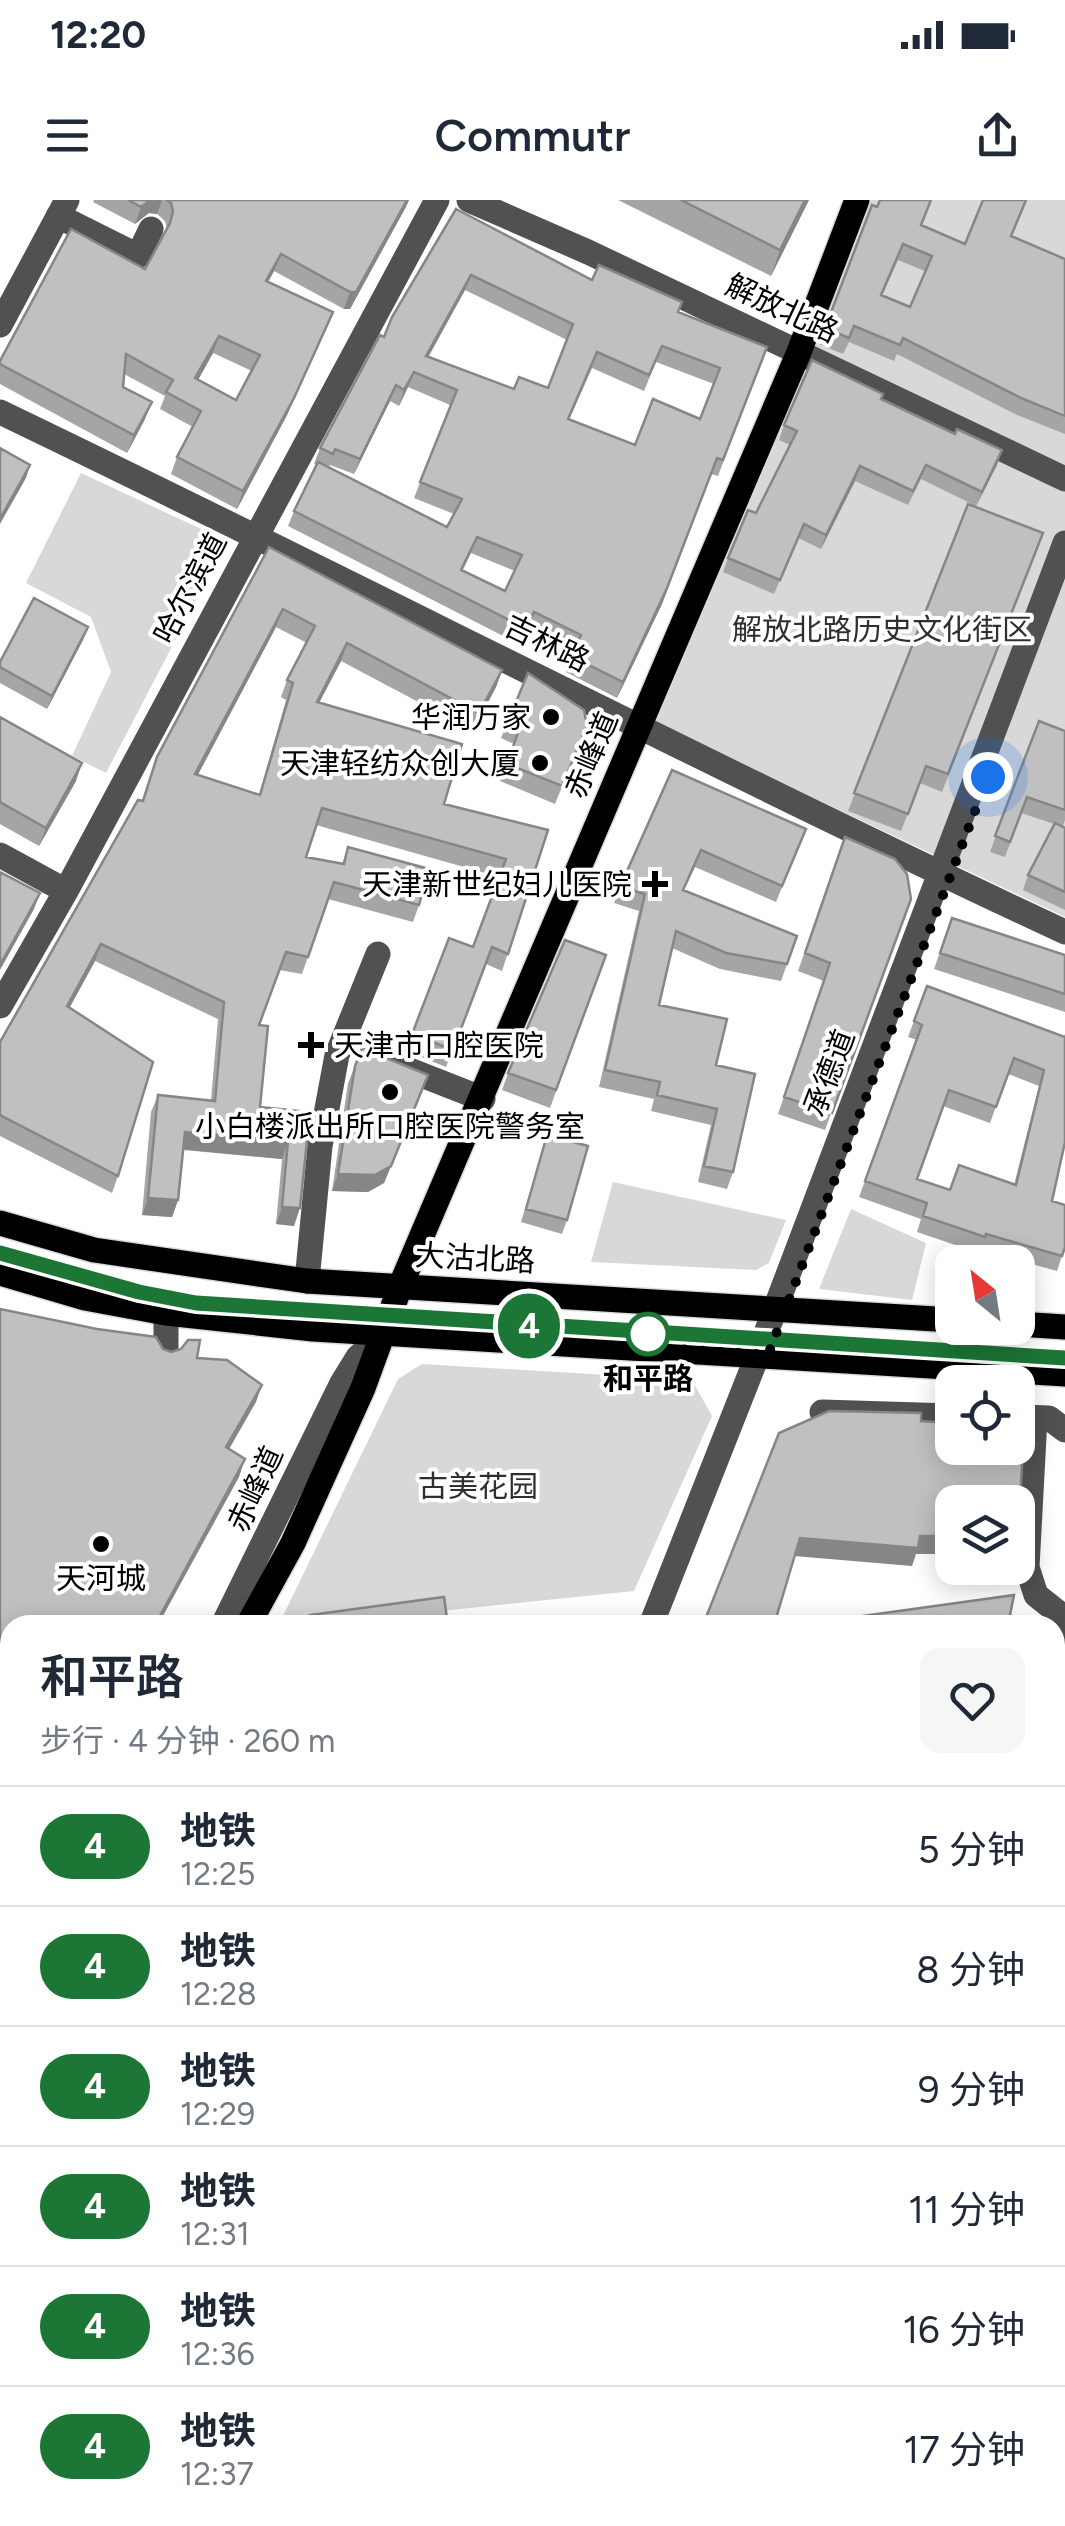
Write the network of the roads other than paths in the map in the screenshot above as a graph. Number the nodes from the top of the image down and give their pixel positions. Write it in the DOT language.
graph roads {
  1 [pos="437,200"];
  2 [pos="470,200"];
  3 [pos="858,200"];
  4 [pos="63,208"];
  5 [pos="151,229"];
  6 [pos="0,325"];
  7 [pos="799,352"];
  8 [pos="0,412"];
  9 [pos="1065,478"];
  10 [pos="255,535"];
  11 [pos="1065,543"];
  12 [pos="1065,574"];
  13 [pos="638,724"];
  14 [pos="0,855"];
  15 [pos="944,877"];
  16 [pos="66,891"];
  17 [pos="1065,932"];
  18 [pos="378,954"];
  19 [pos="0,1006"];
  20 [pos="359,1050"];
  21 [pos="482,1099"];
  22 [pos="0,1223"];
  23 [pos="0,1273"];
  24 [pos="307,1281"];
  25 [pos="400,1287"];
  26 [pos="780,1309"];
  27 [pos="166,1313"];
  28 [pos="935,1319"];
  29 [pos="1035,1325"];
  30 [pos="1065,1327"];
  31 [pos="384,1335"];
  32 [pos="166,1352"];
  33 [pos="763,1355"];
  34 [pos="1065,1374"];
  35 [pos="822,1412"];
  36 [pos="935,1415"];
  37 [pos="1035,1418"];
  38 [pos="1065,1430"];
  39 [pos="1026,1465"];
  40 [pos="228,1615"];
  41 [pos="253,1615"];
  42 [pos="655,1615"];
  43 [pos="665,1615"];
  44 [pos="1061,1615"];
  1 -- 10 [label="street, 哈尔滨道"];
  2 -- 7 [label="street, 解放北路"];
  3 -- 7 [label="main road, 赤峰道"];
  4 -- 5 [label="street"];
  4 -- 6 [label="street"];
  7 -- 9 [label="street, 解放北路"];
  7 -- 13 [label="main road, 赤峰道"];
  8 -- 10 [label="street, 吉林路"];
  10 -- 13 [label="street, 吉林路"];
  10 -- 16 [label="street, 哈尔滨道"];
  11 -- 15 [label="street, 承德道"];
  12 -- 15 [label="street, 承德道"];
  13 -- 15 [label="street, 吉林路"];
  13 -- 21 [label="main road, 赤峰道"];
  14 -- 16 [label="street"];
  15 -- 17 [label="street, 吉林路"];
  15 -- 26 [label="street, 承德道"];
  16 -- 19 [label="street, 哈尔滨道"];
  18 -- 20 [label="street"];
  20 -- 21 [label="street"];
  20 -- 24 [label="street"];
  21 -- 25 [label="main road, 赤峰道"];
  22 -- 24 [label="main road, 大沽北路"];
  23 -- 27 [label="main road"];
  24 -- 25 [label="main road, 大沽北路"];
  25 -- 26 [label="main road, 大沽北路"];
  25 -- 31 [label="main road, 赤峰道"];
  26 -- 28 [label="main road, 大沽北路"];
  26 -- 33 [label="street, 承德道"];
  27 -- 31 [label="main road"];
  27 -- 32 [label="street"];
  29 -- 30 [label="main road"];
  31 -- 33 [label="main road"];
  31 -- 40 [label="street, 赤峰道"];
  31 -- 41 [label="main road, 赤峰道"];
  33 -- 34 [label="main road"];
  33 -- 42 [label="street, 承德道"];
  33 -- 43 [label="street, 承德道"];
  35 -- 36 [label="street"];
  37 -- 38 [label="street"];
  39 -- 44 [label="street"];
}
